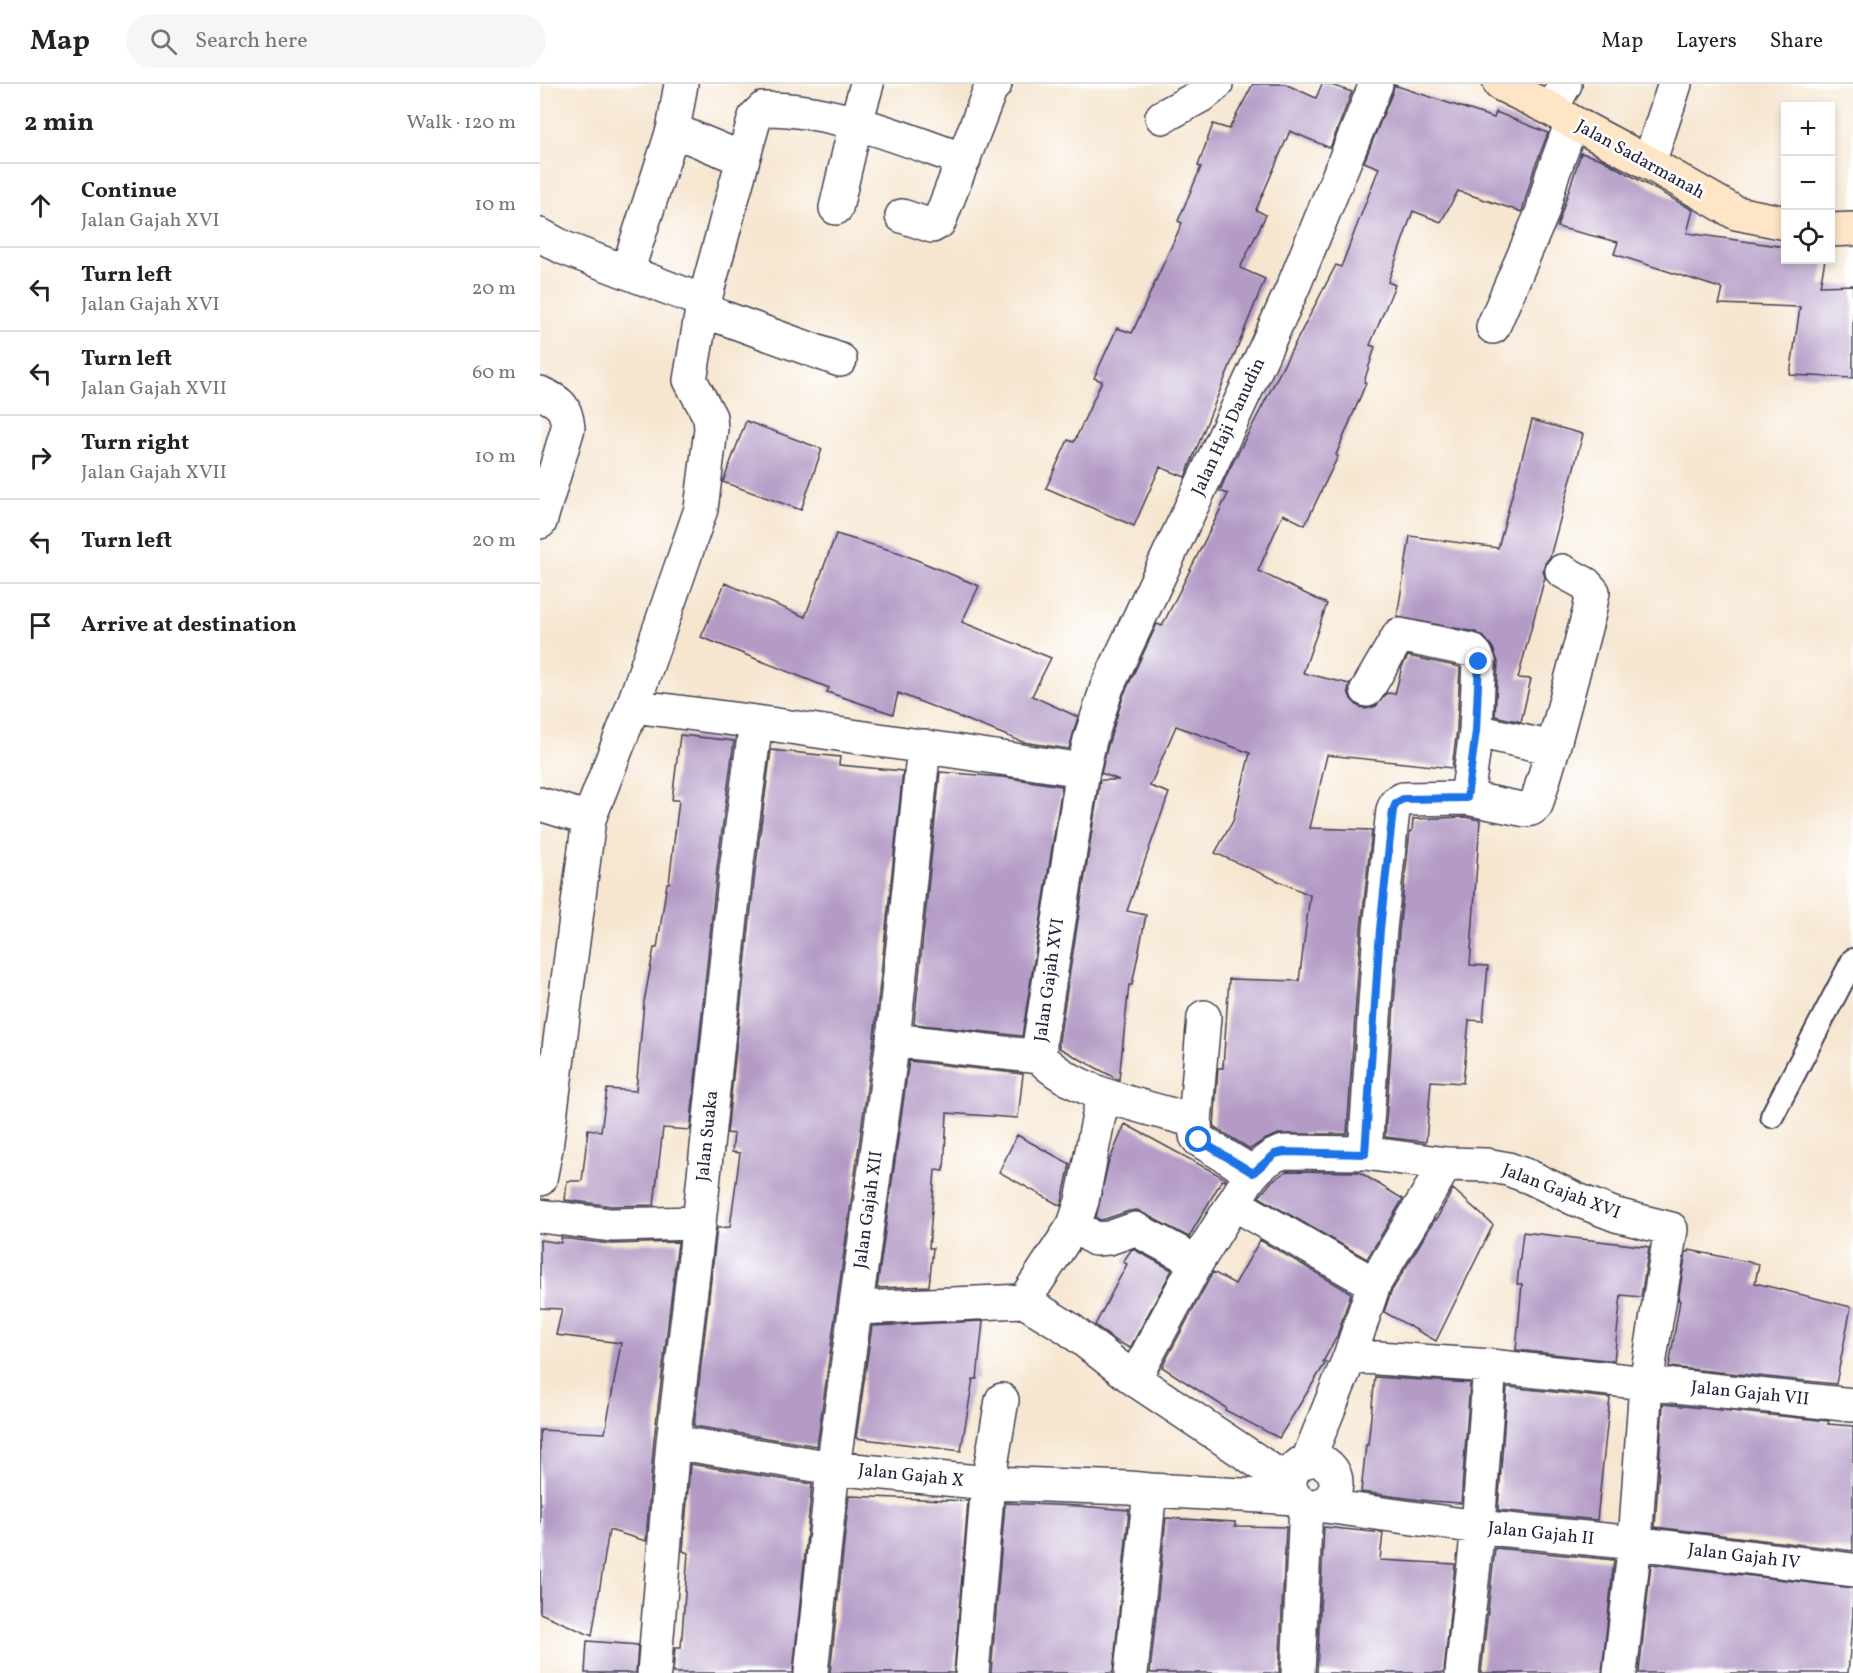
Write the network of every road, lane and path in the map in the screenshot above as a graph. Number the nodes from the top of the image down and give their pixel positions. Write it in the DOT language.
graph roads {
  1 [pos="681,84"];
  2 [pos="867,84"];
  3 [pos="995,84"];
  4 [pos="1216,84"];
  5 [pos="1376,84"];
  6 [pos="1500,84"];
  7 [pos="1675,84"];
  8 [pos="1563,105"];
  9 [pos="1162,117"];
  10 [pos="856,122"];
  11 [pos="673,130"];
  12 [pos="743,159"];
  13 [pos="964,160"];
  14 [pos="1649,163"];
  15 [pos="836,208"];
  16 [pos="902,216"];
  17 [pos="1781,222"];
  18 [pos="1853,229"];
  19 [pos="1835,230"];
  20 [pos="540,235"];
  21 [pos="627,272"];
  22 [pos="704,306"];
  23 [pos="1493,327"];
  24 [pos="840,360"];
  25 [pos="540,393"];
  26 [pos="541,516"];
  27 [pos="1562,571"];
  28 [pos="1367,690"];
  29 [pos="633,706"];
  30 [pos="756,722"];
  31 [pos="1476,731"];
  32 [pos="924,746"];
  33 [pos="1553,748"];
  34 [pos="1083,770"];
  35 [pos="1467,798"];
  36 [pos="540,804"];
  37 [pos="589,819"];
  38 [pos="1853,960"];
  39 [pos="1204,1017"];
  40 [pos="892,1040"];
  41 [pos="1040,1057"];
  42 [pos="1103,1095"];
  43 [pos="1772,1116"];
  44 [pos="1195,1120"];
  45 [pos="1365,1154"];
  46 [pos="542,1158"];
  47 [pos="1446,1164"];
  48 [pos="1253,1173"];
  49 [pos="1233,1203"];
  50 [pos="540,1216"];
  51 [pos="699,1223"];
  52 [pos="1074,1226"];
  53 [pos="1197,1262"];
  54 [pos="1374,1284"];
  55 [pos="1024,1301"];
  56 [pos="856,1308"];
  57 [pos="1350,1356"];
  58 [pos="1490,1366"];
  59 [pos="1134,1379"];
  60 [pos="1646,1383"];
  61 [pos="1002,1400"];
  62 [pos="1853,1404"];
  63 [pos="673,1442"];
  64 [pos="833,1468"];
  65 [pos="988,1484"];
  66 [pos="1150,1490"];
  67 [pos="1304,1490"];
  68 [pos="1478,1527"];
  69 [pos="1635,1543"];
  70 [pos="1853,1570"];
  71 [pos="654,1673"];
  72 [pos="811,1673"];
  73 [pos="972,1673"];
  74 [pos="1131,1673"];
  75 [pos="1298,1673"];
  76 [pos="1462,1673"];
  77 [pos="1620,1673"];
  1 -- 11 [label="street"];
  2 -- 10 [label="street"];
  3 -- 13 [label="street"];
  4 -- 9 [label="street"];
  5 -- 34 [label="street, Jalan Haji Danudin"];
  6 -- 8 [label="main road, Jalan Sadarmanah"];
  7 -- 14 [label="street"];
  8 -- 14 [label="main road, Jalan Sadarmanah"];
  8 -- 23 [label="street"];
  10 -- 12 [label="street"];
  10 -- 13 [label="street"];
  10 -- 15 [label="street"];
  11 -- 12 [label="street"];
  11 -- 21 [label="street"];
  12 -- 22 [label="street"];
  13 -- 16 [label="street"];
  14 -- 17 [label="main road, Jalan Sadarmanah"];
  18 -- 19 [label="main road"];
  20 -- 21 [label="street"];
  21 -- 22 [label="street"];
  22 -- 24 [label="street"];
  22 -- 29 [label="street"];
  25 -- 26 [label="street"];
  27 -- 33 [label="street"];
  28 -- 31 [label="street"];
  29 -- 30 [label="street"];
  29 -- 37 [label="street"];
  30 -- 32 [label="street"];
  30 -- 51 [label="street, Jalan Suaka"];
  31 -- 33 [label="street"];
  31 -- 35 [label="street"];
  32 -- 34 [label="street"];
  32 -- 40 [label="street, Jalan Gajah XII"];
  33 -- 35 [label="street"];
  34 -- 41 [label="street, Jalan Gajah XVI"];
  35 -- 45 [label="street"];
  36 -- 37 [label="street"];
  37 -- 46 [label="street"];
  38 -- 43 [label="lane"];
  39 -- 44 [label="street"];
  40 -- 41 [label="street"];
  40 -- 56 [label="street, Jalan Gajah XII"];
  41 -- 42 [label="street, Jalan Gajah XVI"];
  42 -- 44 [label="street, Jalan Gajah XVI"];
  42 -- 52 [label="street"];
  44 -- 48 [label="street"];
  45 -- 47 [label="street, Jalan Gajah XVI"];
  45 -- 48 [label="street, Jalan Gajah XVI"];
  47 -- 54 [label="street"];
  47 -- 60 [label="street, Jalan Gajah XVI"];
  48 -- 49 [label="street, Jalan Gajah XVI"];
  49 -- 53 [label="street, Jalan Gajah XVI"];
  49 -- 54 [label="street"];
  50 -- 51 [label="street"];
  51 -- 63 [label="street, Jalan Suaka"];
  52 -- 53 [label="street"];
  52 -- 55 [label="street"];
  53 -- 59 [label="street, Jalan Gajah XVI"];
  54 -- 57 [label="street"];
  55 -- 56 [label="street"];
  55 -- 59 [label="street"];
  56 -- 64 [label="street, Jalan Gajah XII"];
  57 -- 58 [label="street, Jalan Gajah VII"];
  57 -- 67 [label="street"];
  58 -- 60 [label="street, Jalan Gajah VII"];
  58 -- 68 [label="street"];
  59 -- 67 [label="street"];
  60 -- 62 [label="street, Jalan Gajah VII"];
  60 -- 69 [label="street"];
  61 -- 65 [label="street"];
  63 -- 64 [label="street, Jalan Gajah X"];
  63 -- 71 [label="street, Jalan Suaka"];
  64 -- 65 [label="street, Jalan Gajah X"];
  64 -- 72 [label="street, Jalan Gajah XII"];
  65 -- 66 [label="street, Jalan Gajah X"];
  65 -- 73 [label="street"];
  66 -- 67 [label="street, Jalan Gajah X"];
  66 -- 74 [label="street"];
  67 -- 68 [label="street, Jalan Gajah II"];
  67 -- 75 [label="street"];
  68 -- 69 [label="street, Jalan Gajah II"];
  68 -- 76 [label="street"];
  69 -- 70 [label="street, Jalan Gajah IV"];
  69 -- 77 [label="street"];
}
